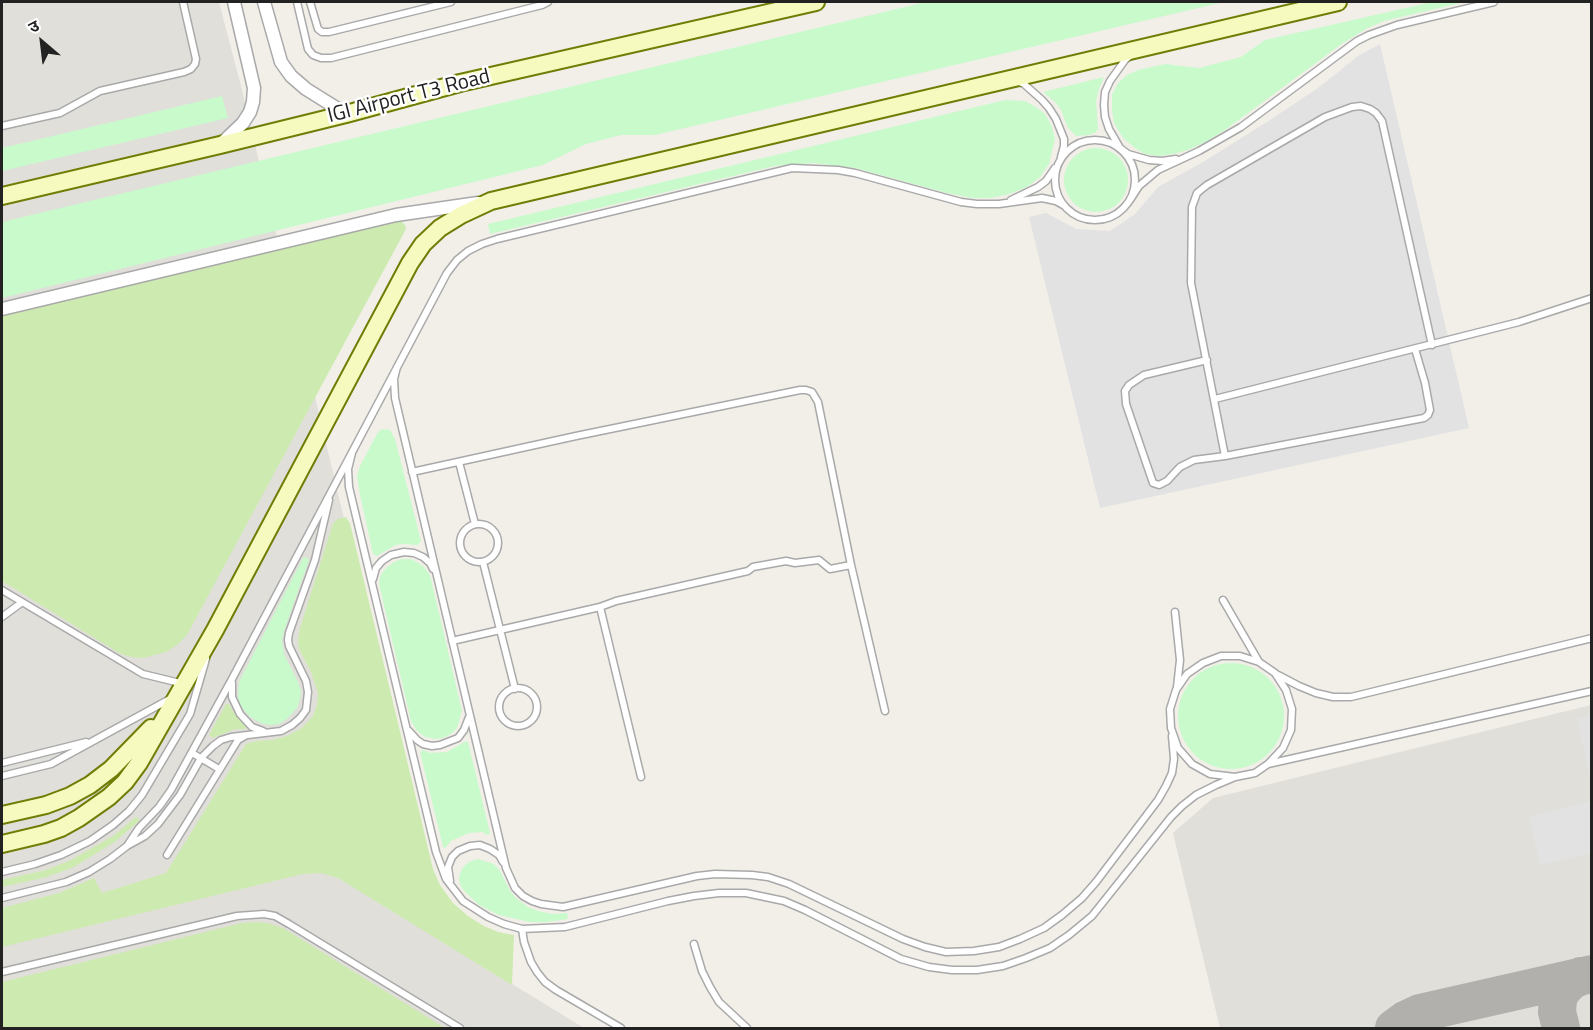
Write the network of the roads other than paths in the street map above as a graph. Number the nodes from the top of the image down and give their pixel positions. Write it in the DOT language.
graph roads {
  1 [pos="183,2"];
  2 [pos="234,2"];
  3 [pos="264,2"];
  4 [pos="297,2"];
  5 [pos="310,2"];
  6 [pos="451,2"];
  7 [pos="548,2"];
  8 [pos="816,2"];
  9 [pos="1338,2"];
  10 [pos="1494,2"];
  11 [pos="1146,48"];
  12 [pos="1004,81"];
  13 [pos="346,114"];
  14 [pos="2,126"];
  15 [pos="220,145"];
  16 [pos="1120,148"];
  17 [pos="1183,159"];
  18 [pos="1060,161"];
  19 [pos="2,196"];
  20 [pos="1130,200"];
  21 [pos="491,201"];
  22 [pos="999,204"];
  23 [pos="1064,205"];
  24 [pos="1592,298"];
  25 [pos="2,309"];
  26 [pos="1432,345"];
  27 [pos="1415,349"];
  28 [pos="1207,360"];
  29 [pos="397,367"];
  30 [pos="1215,399"];
  31 [pos="352,453"];
  32 [pos="1225,456"];
  33 [pos="459,462"];
  34 [pos="412,472"];
  35 [pos="331,491"];
  36 [pos="475,524"];
  37 [pos="483,562"];
  38 [pos="851,565"];
  39 [pos="436,572"];
  40 [pos="373,585"];
  41 [pos="2,590"];
  42 [pos="1223,600"];
  43 [pos="21,603"];
  44 [pos="600,607"];
  45 [pos="1175,612"];
  46 [pos="2,617"];
  47 [pos="215,630"];
  48 [pos="500,631"];
  49 [pos="1592,638"];
  50 [pos="452,641"];
  51 [pos="1259,662"];
  52 [pos="1275,673"];
  53 [pos="232,680"];
  54 [pos="514,689"];
  55 [pos="1176,690"];
  56 [pos="1592,691"];
  57 [pos="178,696"];
  58 [pos="885,711"];
  59 [pos="470,713"];
  60 [pos="406,727"];
  61 [pos="1171,728"];
  62 [pos="269,733"];
  63 [pos="248,734"];
  64 [pos="100,737"];
  65 [pos="192,753"];
  66 [pos="2,757"];
  67 [pos="23,758"];
  68 [pos="201,758"];
  69 [pos="2,762"];
  70 [pos="1268,764"];
  71 [pos="219,769"];
  72 [pos="2,776"];
  73 [pos="641,777"];
  74 [pos="1235,777"];
  75 [pos="2,815"];
  76 [pos="2,844"];
  77 [pos="127,846"];
  78 [pos="167,855"];
  79 [pos="506,868"];
  80 [pos="2,872"];
  81 [pos="453,890"];
  82 [pos="2,898"];
  83 [pos="522,929"];
  84 [pos="694,944"];
  85 [pos="2,972"];
  86 [pos="460,1029"];
  87 [pos="621,1029"];
  88 [pos="747,1029"];
  1 -- 14 [label="lane"];
  2 -- 15 [label="street"];
  3 -- 13 [label="street"];
  4 -- 7 [label="lane"];
  5 -- 6 [label="lane"];
  8 -- 13 [label="main road, IGI Airport T3 Road"];
  9 -- 11 [label="main road"];
  10 -- 17 [label="lane"];
  11 -- 12 [label="main road"];
  11 -- 16 [label="lane"];
  12 -- 18 [label="lane"];
  12 -- 21 [label="main road"];
  13 -- 15 [label="main road, IGI Airport T3 Road"];
  15 -- 19 [label="main road, IGI Airport T3 Road"];
  16 -- 17 [label="lane"];
  16 -- 18 [label="lane"];
  16 -- 20 [label="lane"];
  17 -- 20 [label="lane"];
  18 -- 22 [label="lane"];
  18 -- 23 [label="lane"];
  20 -- 23 [label="lane"];
  21 -- 25 [label="street"];
  21 -- 47 [label="main road"];
  22 -- 23 [label="lane"];
  22 -- 29 [label="lane"];
  24 -- 26 [label="lane"];
  26 -- 27 [label="lane"];
  26 -- 28 [label="lane"];
  27 -- 30 [label="lane"];
  27 -- 32 [label="lane"];
  28 -- 30 [label="lane"];
  28 -- 32 [label="lane"];
  29 -- 31 [label="lane"];
  29 -- 34 [label="lane"];
  30 -- 32 [label="lane"];
  31 -- 35 [label="lane"];
  31 -- 40 [label="lane"];
  33 -- 34 [label="lane"];
  33 -- 36 [label="lane"];
  33 -- 38 [label="lane"];
  34 -- 39 [label="lane"];
  35 -- 53 [label="lane"];
  35 -- 62 [label="lane"];
  36 -- 37 [label="lane"];
  36 -- 37 [label="lane"];
  37 -- 48 [label="lane"];
  38 -- 44 [label="lane"];
  38 -- 58 [label="lane"];
  39 -- 40 [label="lane"];
  39 -- 50 [label="lane"];
  40 -- 60 [label="lane"];
  41 -- 43 [label="lane"];
  42 -- 51 [label="lane"];
  43 -- 46 [label="lane"];
  43 -- 57 [label="lane"];
  44 -- 48 [label="lane"];
  44 -- 73 [label="lane"];
  45 -- 55 [label="lane"];
  47 -- 57 [label="main road"];
  47 -- 80 [label="lane"];
  48 -- 50 [label="lane"];
  48 -- 54 [label="lane"];
  49 -- 52 [label="lane"];
  50 -- 59 [label="lane"];
  51 -- 52 [label="lane"];
  51 -- 55 [label="lane"];
  52 -- 70 [label="lane"];
  53 -- 62 [label="lane"];
  53 -- 65 [label="lane"];
  54 -- 54 [label="lane"];
  55 -- 61 [label="lane"];
  56 -- 70 [label="lane"];
  57 -- 64 [label="lane"];
  57 -- 75 [label="main road"];
  57 -- 76 [label="main road"];
  59 -- 60 [label="lane"];
  59 -- 79 [label="lane"];
  60 -- 81 [label="lane"];
  61 -- 74 [label="lane"];
  61 -- 79 [label="lane"];
  62 -- 63 [label="lane"];
  63 -- 68 [label="lane"];
  63 -- 71 [label="lane"];
  64 -- 67 [label="lane"];
  64 -- 72 [label="lane"];
  65 -- 68 [label="lane"];
  65 -- 77 [label="lane"];
  66 -- 67 [label="lane"];
  67 -- 69 [label="lane"];
  68 -- 71 [label="lane"];
  68 -- 77 [label="lane"];
  70 -- 74 [label="lane"];
  71 -- 78 [label="lane"];
  74 -- 83 [label="lane"];
  77 -- 82 [label="lane"];
  79 -- 81 [label="lane"];
  81 -- 83 [label="lane"];
  83 -- 87 [label="lane"];
  84 -- 88 [label="lane"];
  85 -- 86 [label="lane"];
}
